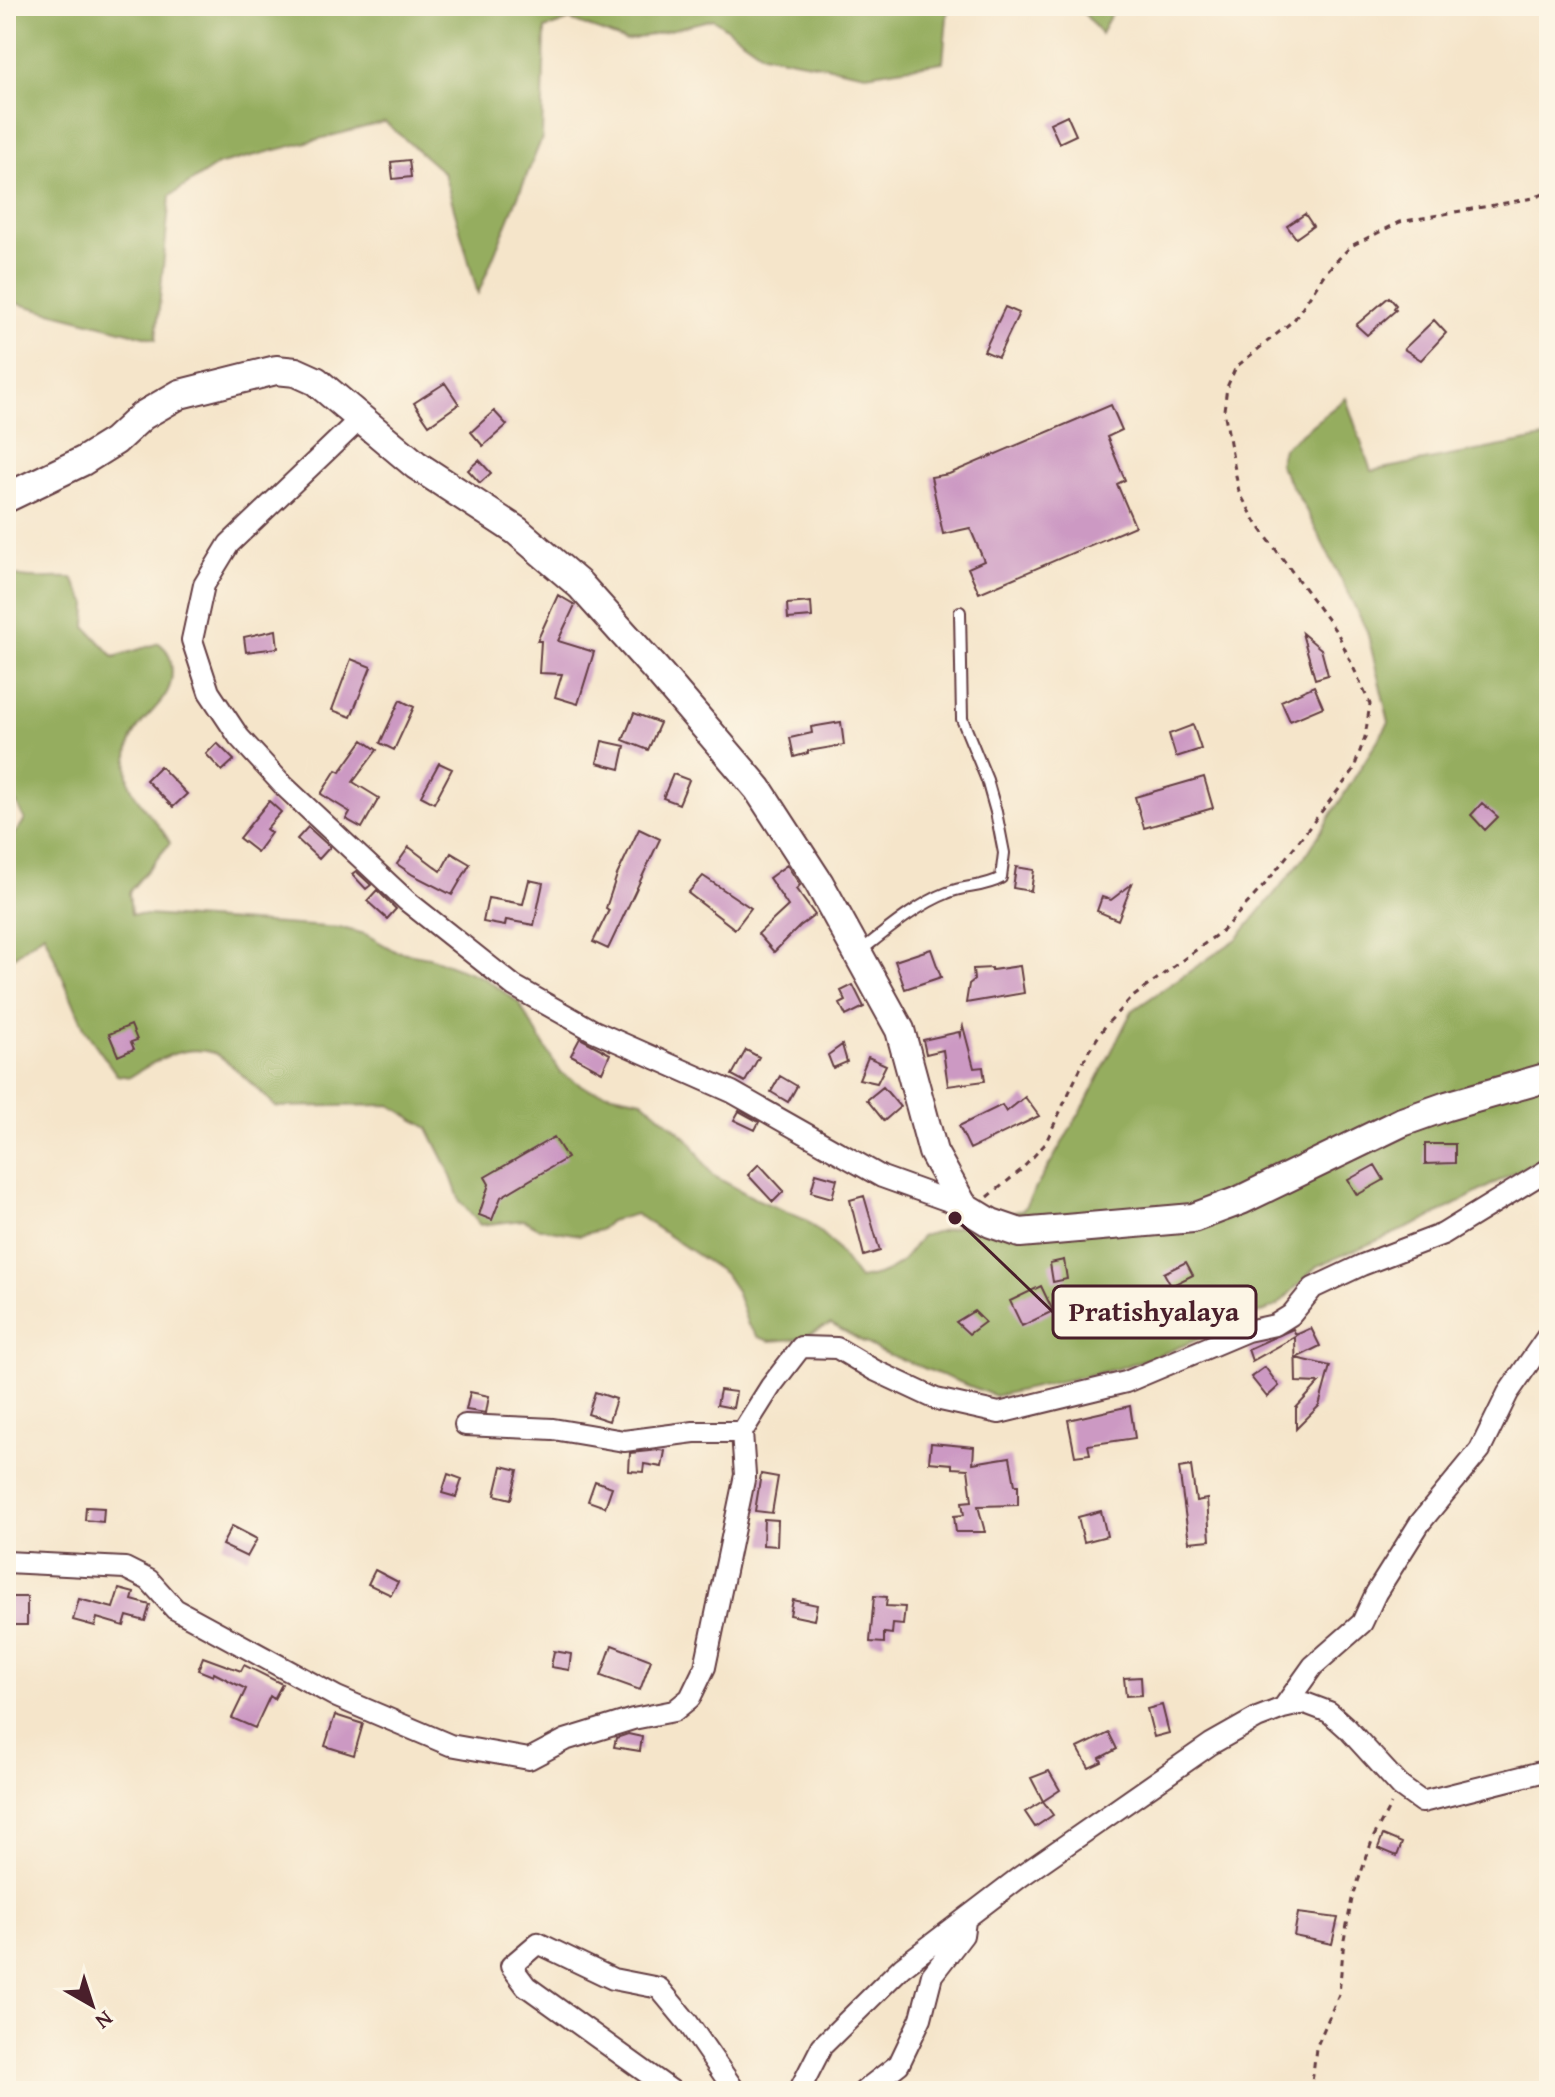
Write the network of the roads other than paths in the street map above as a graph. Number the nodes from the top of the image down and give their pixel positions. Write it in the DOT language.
graph roads {
  1 [pos="361,418"];
  2 [pos="6,498"];
  3 [pos="960,612"];
  4 [pos="858,953"];
  5 [pos="1549,1077"];
  6 [pos="1549,1169"];
  7 [pos="967,1208"];
  8 [pos="1549,1334"];
  9 [pos="465,1425"];
  10 [pos="742,1432"];
  11 [pos="6,1562"];
  12 [pos="1283,1708"];
  13 [pos="1549,1770"];
  14 [pos="966,1918"];
  15 [pos="672,2091"];
  16 [pos="735,2091"];
  17 [pos="799,2091"];
  18 [pos="864,2091"];
  1 -- 2 [label="main road"];
  1 -- 4 [label="main road"];
  1 -- 7 [label="street"];
  3 -- 4 [label="lane"];
  4 -- 7 [label="main road"];
  5 -- 7 [label="main road"];
  6 -- 10 [label="street"];
  8 -- 12 [label="street"];
  9 -- 10 [label="street"];
  10 -- 11 [label="street"];
  12 -- 13 [label="street"];
  12 -- 14 [label="street"];
  14 -- 17 [label="street"];
  14 -- 18 [label="street"];
  15 -- 16 [label="street"];
}
